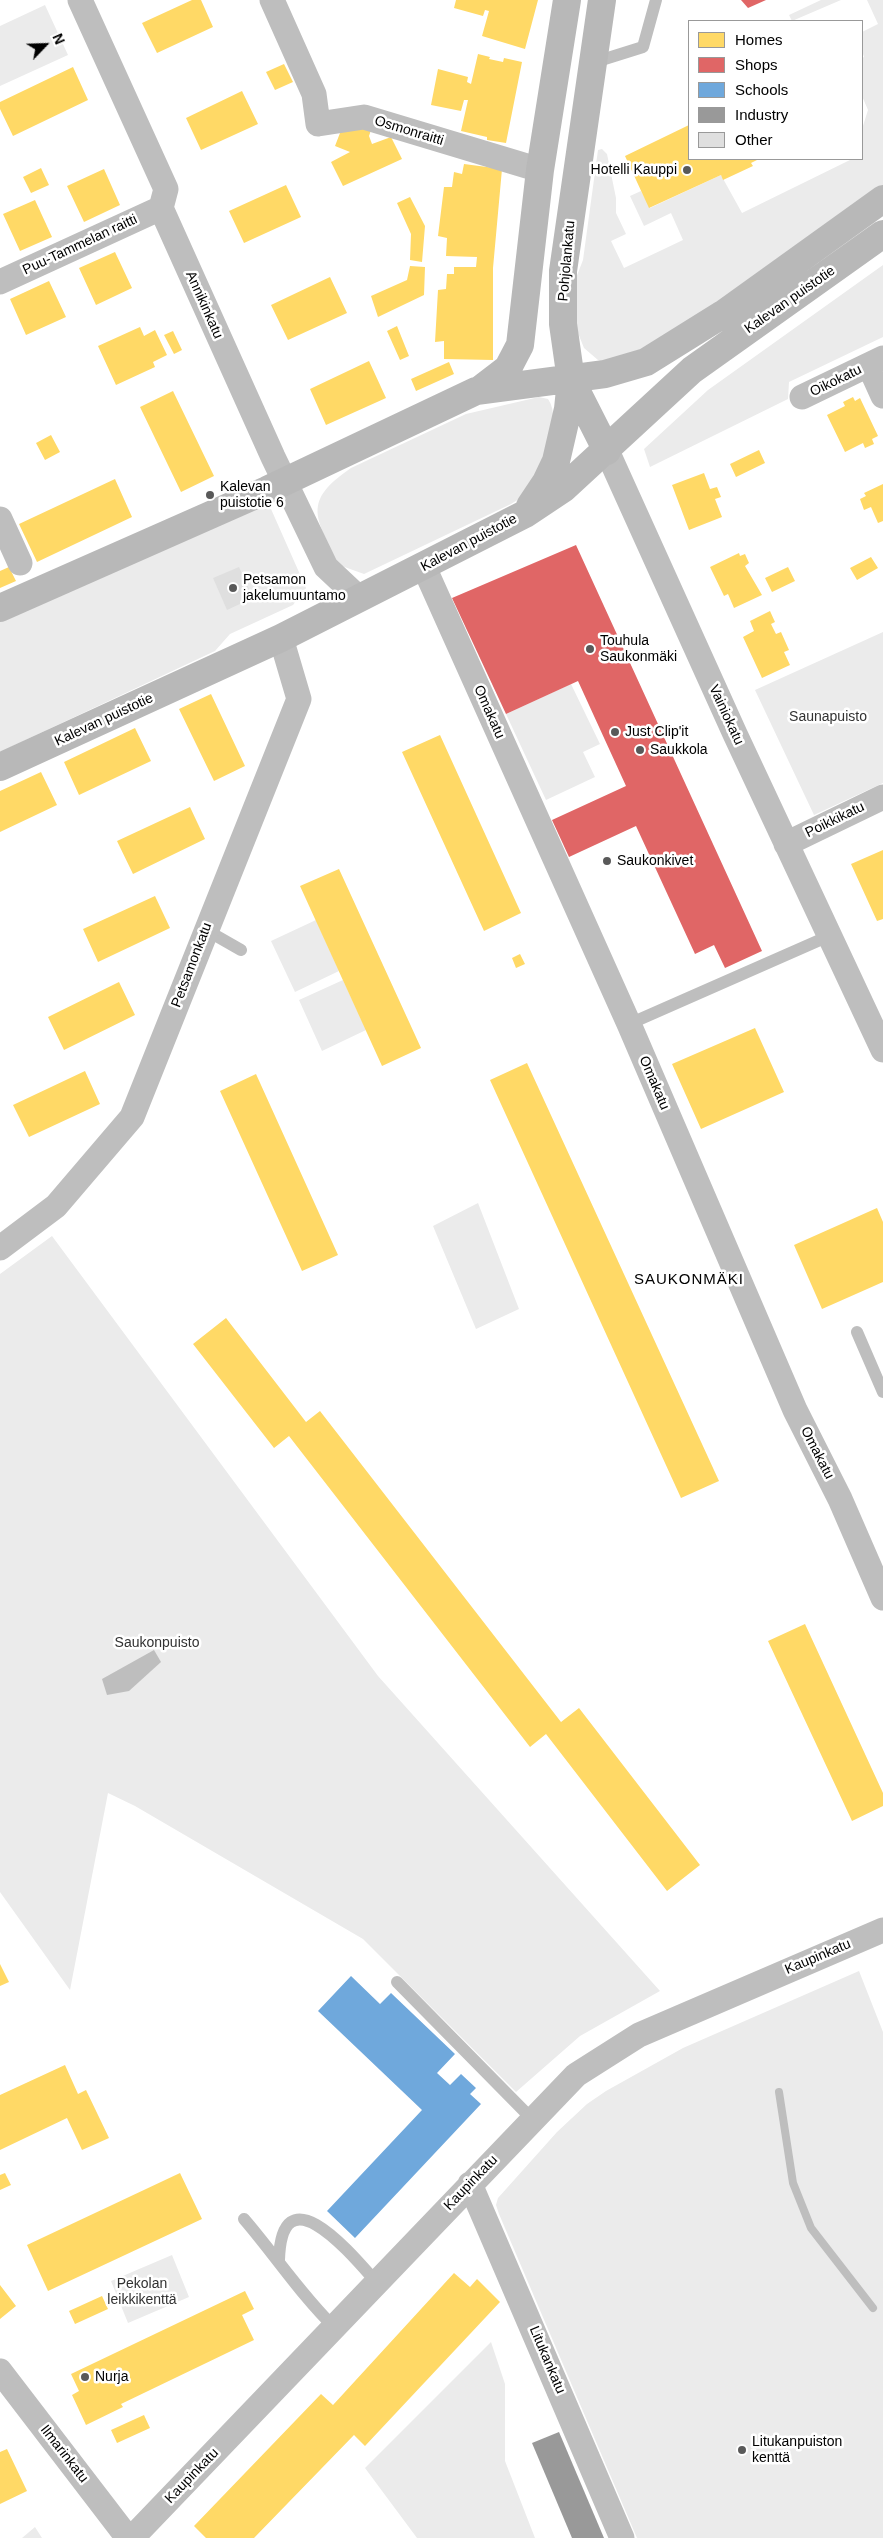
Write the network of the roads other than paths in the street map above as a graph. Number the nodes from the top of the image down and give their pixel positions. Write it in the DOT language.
graph roads {
  1 [pos="80,0"];
  2 [pos="272,0"];
  3 [pos="567,0"];
  4 [pos="602,0"];
  5 [pos="656,0"];
  6 [pos="592,62"];
  7 [pos="540,170"];
  8 [pos="883,199"];
  9 [pos="161,208"];
  10 [pos="883,234"];
  11 [pos="0,282"];
  12 [pos="876,362"];
  13 [pos="571,380"];
  14 [pos="476,391"];
  15 [pos="883,396"];
  16 [pos="802,397"];
  17 [pos="607,451"];
  18 [pos="286,481"];
  19 [pos="525,514"];
  20 [pos="0,519"];
  21 [pos="20,563"];
  22 [pos="424,567"];
  23 [pos="359,598"];
  24 [pos="0,608"];
  25 [pos="282,638"];
  26 [pos="0,767"];
  27 [pos="883,797"];
  28 [pos="786,844"];
  29 [pos="206,930"];
  30 [pos="829,936"];
  31 [pos="241,950"];
  32 [pos="628,1024"];
  33 [pos="883,1050"];
  34 [pos="0,1248"];
  35 [pos="857,1332"];
  36 [pos="883,1392"];
  37 [pos="883,1598"];
  38 [pos="883,1930"];
  39 [pos="397,1982"];
  40 [pos="532,2119"];
  41 [pos="470,2184"];
  42 [pos="244,2219"];
  43 [pos="279,2260"];
  44 [pos="377,2283"];
  45 [pos="334,2328"];
  46 [pos="0,2371"];
  47 [pos="128,2538"];
  48 [pos="132,2538"];
  49 [pos="622,2538"];
  1 -- 9 [label="street"];
  2 -- 7 [label="street, Osmonraitti"];
  3 -- 7 [label="main road"];
  4 -- 6 [label="main road, Pohjolankatu"];
  5 -- 6 [label="lane"];
  6 -- 13 [label="main road, Pohjolankatu"];
  7 -- 14 [label="main road"];
  8 -- 13 [label="main road, Kalevan puistotie"];
  9 -- 11 [label="street, Puu-Tammelan raitti"];
  9 -- 18 [label="street, Annikinkatu"];
  10 -- 17 [label="main road, Kalevan puistotie"];
  12 -- 15 [label="street, Oikokatu"];
  12 -- 16 [label="street, Oikokatu"];
  13 -- 14 [label="main road, Kalevan puistotie"];
  13 -- 17 [label="main road, Vainiokatu"];
  13 -- 19 [label="main road, Pohjolankatu"];
  14 -- 18 [label="main road, Kalevan puistotie"];
  17 -- 19 [label="main road, Kalevan puistotie"];
  17 -- 28 [label="street, Vainiokatu"];
  18 -- 23 [label="street, Annikinkatu"];
  18 -- 24 [label="main road, Kalevan puistotie"];
  19 -- 22 [label="main road, Kalevan puistotie"];
  20 -- 21 [label="street"];
  22 -- 23 [label="main road, Kalevan puistotie"];
  22 -- 32 [label="street, Omakatu"];
  23 -- 25 [label="main road, Kalevan puistotie"];
  25 -- 26 [label="main road, Kalevan puistotie"];
  25 -- 29 [label="street, Petsamonkatu"];
  27 -- 28 [label="street, Poikkikatu"];
  28 -- 30 [label="street, Vainiokatu"];
  29 -- 31 [label="lane"];
  29 -- 34 [label="street, Petsamonkatu"];
  30 -- 32 [label="lane"];
  30 -- 33 [label="street, Vainiokatu"];
  32 -- 37 [label="street, Omakatu"];
  35 -- 36 [label="lane"];
  38 -- 40 [label="street, Kaupinkatu"];
  39 -- 40 [label="lane"];
  40 -- 41 [label="street, Kaupinkatu"];
  41 -- 44 [label="street, Kaupinkatu"];
  41 -- 49 [label="street, Litukankatu"];
  42 -- 43 [label="lane"];
  43 -- 44 [label="lane"];
  43 -- 45 [label="lane"];
  44 -- 45 [label="street, Kaupinkatu"];
  45 -- 48 [label="street, Kaupinkatu"];
  46 -- 47 [label="street, Ilmarinkatu"];
}
